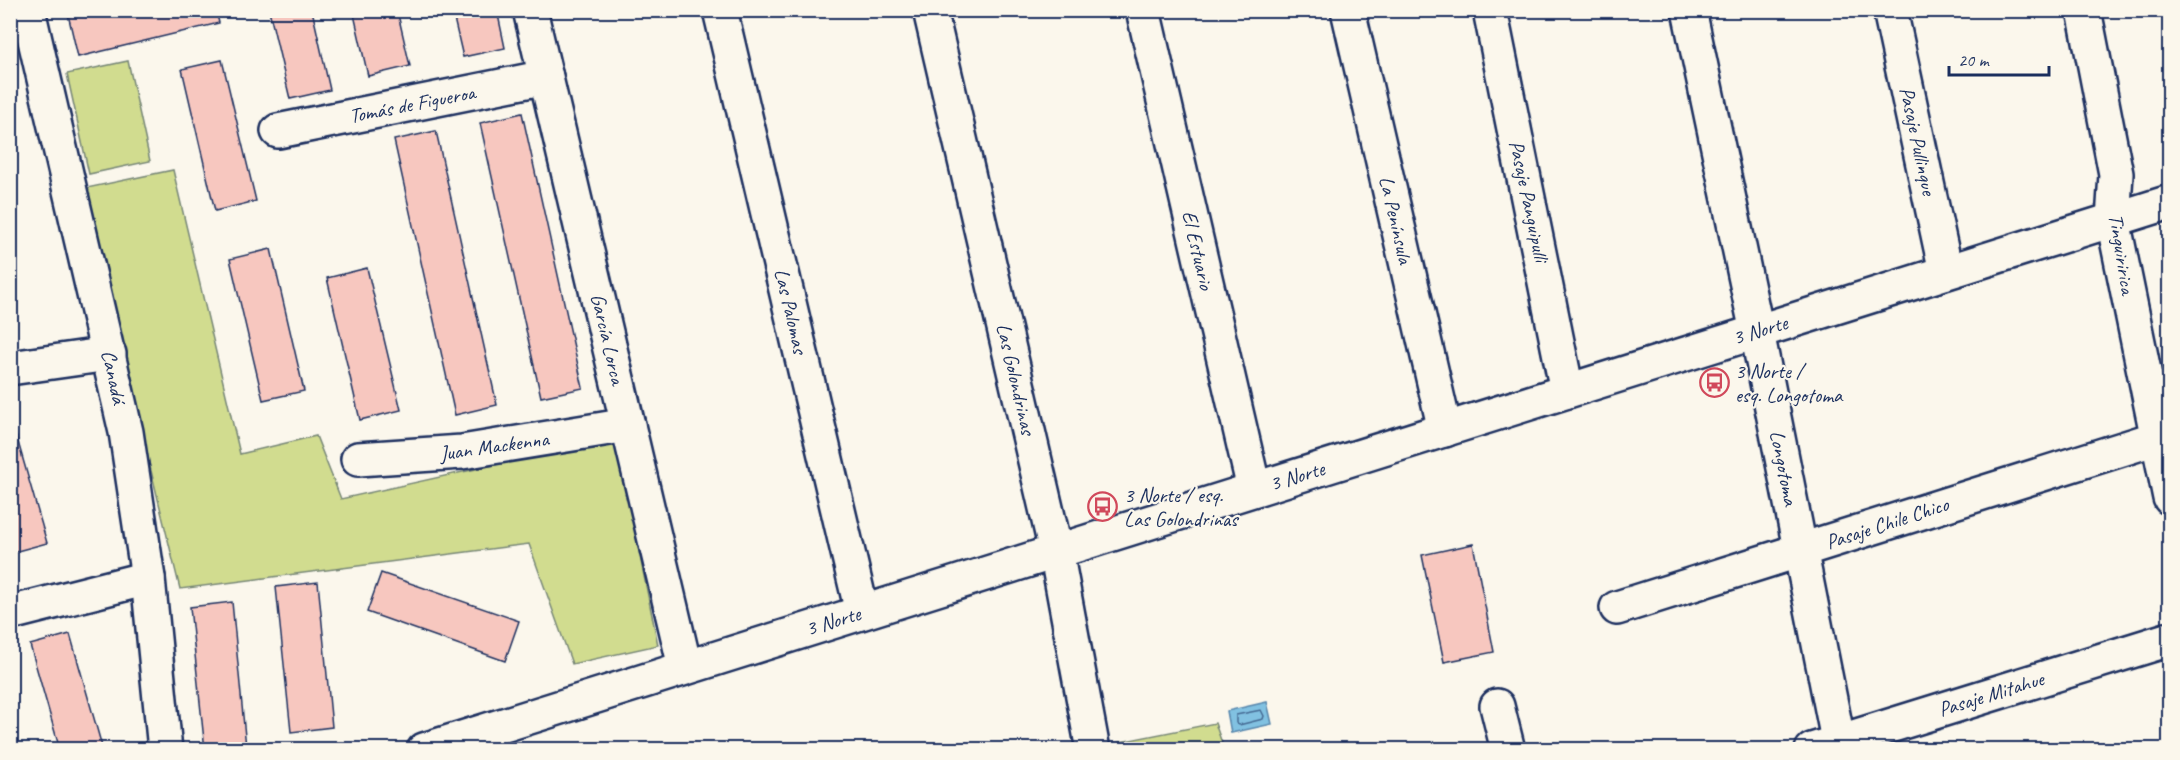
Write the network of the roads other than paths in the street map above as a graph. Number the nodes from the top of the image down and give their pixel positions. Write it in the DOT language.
graph roads {
  1 [pos="28,10"];
  2 [pos="530,10"];
  3 [pos="720,10"];
  4 [pos="930,10"];
  5 [pos="1143,10"];
  6 [pos="1348,10"];
  7 [pos="1490,10"];
  8 [pos="1689,10"];
  9 [pos="1890,10"];
  10 [pos="2084,10"];
  11 [pos="546,77"];
  12 [pos="278,131"];
  13 [pos="2169,202"];
  14 [pos="2113,220"];
  15 [pos="1946,272"];
  16 [pos="1756,332"];
  17 [pos="109,354"];
  18 [pos="10,368"];
  19 [pos="1567,391"];
  20 [pos="628,425"];
  21 [pos="1445,430"];
  22 [pos="2157,438"];
  23 [pos="358,459"];
  24 [pos="1254,489"];
  25 [pos="2169,498"];
  26 [pos="1801,551"];
  27 [pos="1056,552"];
  28 [pos="148,578"];
  29 [pos="1617,608"];
  30 [pos="862,612"];
  31 [pos="10,613"];
  32 [pos="2169,639"];
  33 [pos="685,667"];
  34 [pos="1497,706"];
  35 [pos="1830,747"];
  36 [pos="1501,748"];
  37 [pos="165,750"];
  38 [pos="424,750"];
  39 [pos="1093,750"];
  1 -- 17 [label="street, Canadá"];
  2 -- 11 [label="street, García Lorca"];
  3 -- 30 [label="street, Las Palomas"];
  4 -- 27 [label="street, Las Golondrinas"];
  5 -- 24 [label="street, El Estuario"];
  6 -- 21 [label="street, La Península"];
  7 -- 19 [label="street, Pasaje Panguipulli"];
  8 -- 16 [label="street, Longotoma"];
  9 -- 15 [label="street, Pasaje Pullinque"];
  10 -- 14 [label="street, Tinguiririca"];
  11 -- 12 [label="street, Tomás de Figueroa"];
  11 -- 20 [label="street, García Lorca"];
  13 -- 14 [label="street, 3 Norte"];
  14 -- 15 [label="street, 3 Norte"];
  14 -- 22 [label="street, Tinguiririca"];
  15 -- 16 [label="street, 3 Norte"];
  16 -- 19 [label="street, 3 Norte"];
  16 -- 26 [label="street, Longotoma"];
  17 -- 18 [label="street"];
  17 -- 28 [label="street, Canadá"];
  19 -- 21 [label="street, 3 Norte"];
  20 -- 23 [label="street, Juan Mackenna"];
  20 -- 33 [label="street, García Lorca"];
  21 -- 24 [label="street, 3 Norte"];
  22 -- 25 [label="street, Tinguiririca"];
  22 -- 26 [label="street, Pasaje Chile Chico"];
  24 -- 27 [label="street, 3 Norte"];
  26 -- 29 [label="street, Pasaje Chile Chico"];
  26 -- 35 [label="street, Longotoma"];
  27 -- 30 [label="street, 3 Norte"];
  27 -- 39 [label="street, Las Golondrinas"];
  28 -- 31 [label="street"];
  28 -- 37 [label="street, Canadá"];
  30 -- 33 [label="street, 3 Norte"];
  32 -- 35 [label="street, Pasaje Mitahue"];
  33 -- 38 [label="street, 3 Norte"];
  34 -- 36 [label="street"];
}
